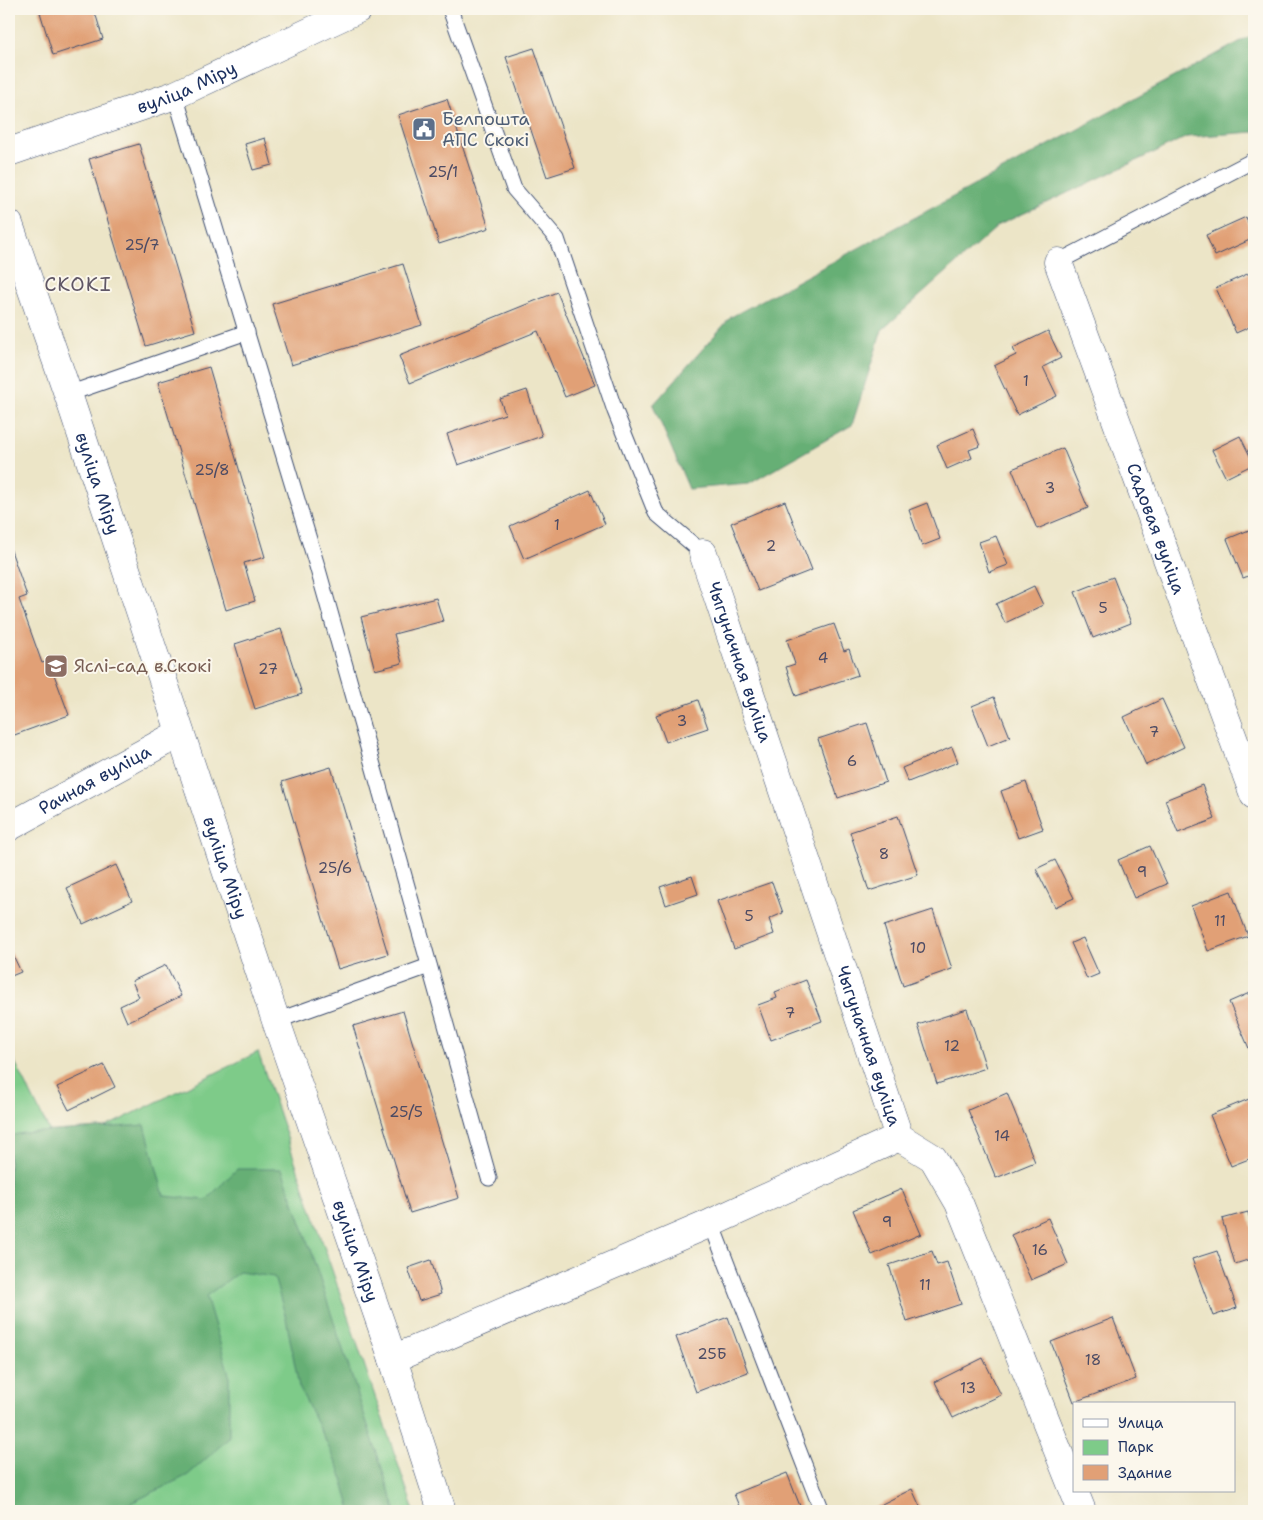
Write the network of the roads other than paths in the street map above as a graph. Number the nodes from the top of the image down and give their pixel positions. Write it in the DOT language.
graph roads {
  1 [pos="358,9"];
  2 [pos="450,9"];
  3 [pos="175,95"];
  4 [pos="9,152"];
  5 [pos="1254,160"];
  6 [pos="9,224"];
  7 [pos="1058,262"];
  8 [pos="247,332"];
  9 [pos="68,394"];
  10 [pos="703,553"];
  11 [pos="180,733"];
  12 [pos="1254,796"];
  13 [pos="9,827"];
  14 [pos="429,966"];
  15 [pos="276,1021"];
  16 [pos="899,1137"];
  17 [pos="489,1178"];
  18 [pos="711,1223"];
  19 [pos="393,1359"];
  20 [pos="1073,1488"];
  21 [pos="1074,1492"];
  22 [pos="442,1511"];
  23 [pos="822,1511"];
  24 [pos="1082,1511"];
  1 -- 3 [label="street, вуліца Міру"];
  2 -- 10 [label="lane"];
  3 -- 4 [label="street, вуліца Міру"];
  3 -- 8 [label="lane"];
  5 -- 7 [label="lane"];
  6 -- 9 [label="street, вуліца Міру"];
  7 -- 12 [label="street, Садовая вуліца"];
  8 -- 9 [label="lane"];
  8 -- 14 [label="lane"];
  9 -- 11 [label="street, вуліца Міру"];
  10 -- 16 [label="street, Чыгуначная вуліца"];
  11 -- 13 [label="street, Рачная вуліца"];
  11 -- 15 [label="street, вуліца Міру"];
  14 -- 15 [label="lane"];
  14 -- 17 [label="lane"];
  15 -- 19 [label="street, вуліца Міру"];
  16 -- 18 [label="street"];
  16 -- 20 [label="street, Чыгуначная вуліца"];
  18 -- 19 [label="street"];
  18 -- 23 [label="lane"];
  19 -- 22 [label="street, вуліца Міру"];
  21 -- 24 [label="street, Чыгуначная вуліца"];
}
